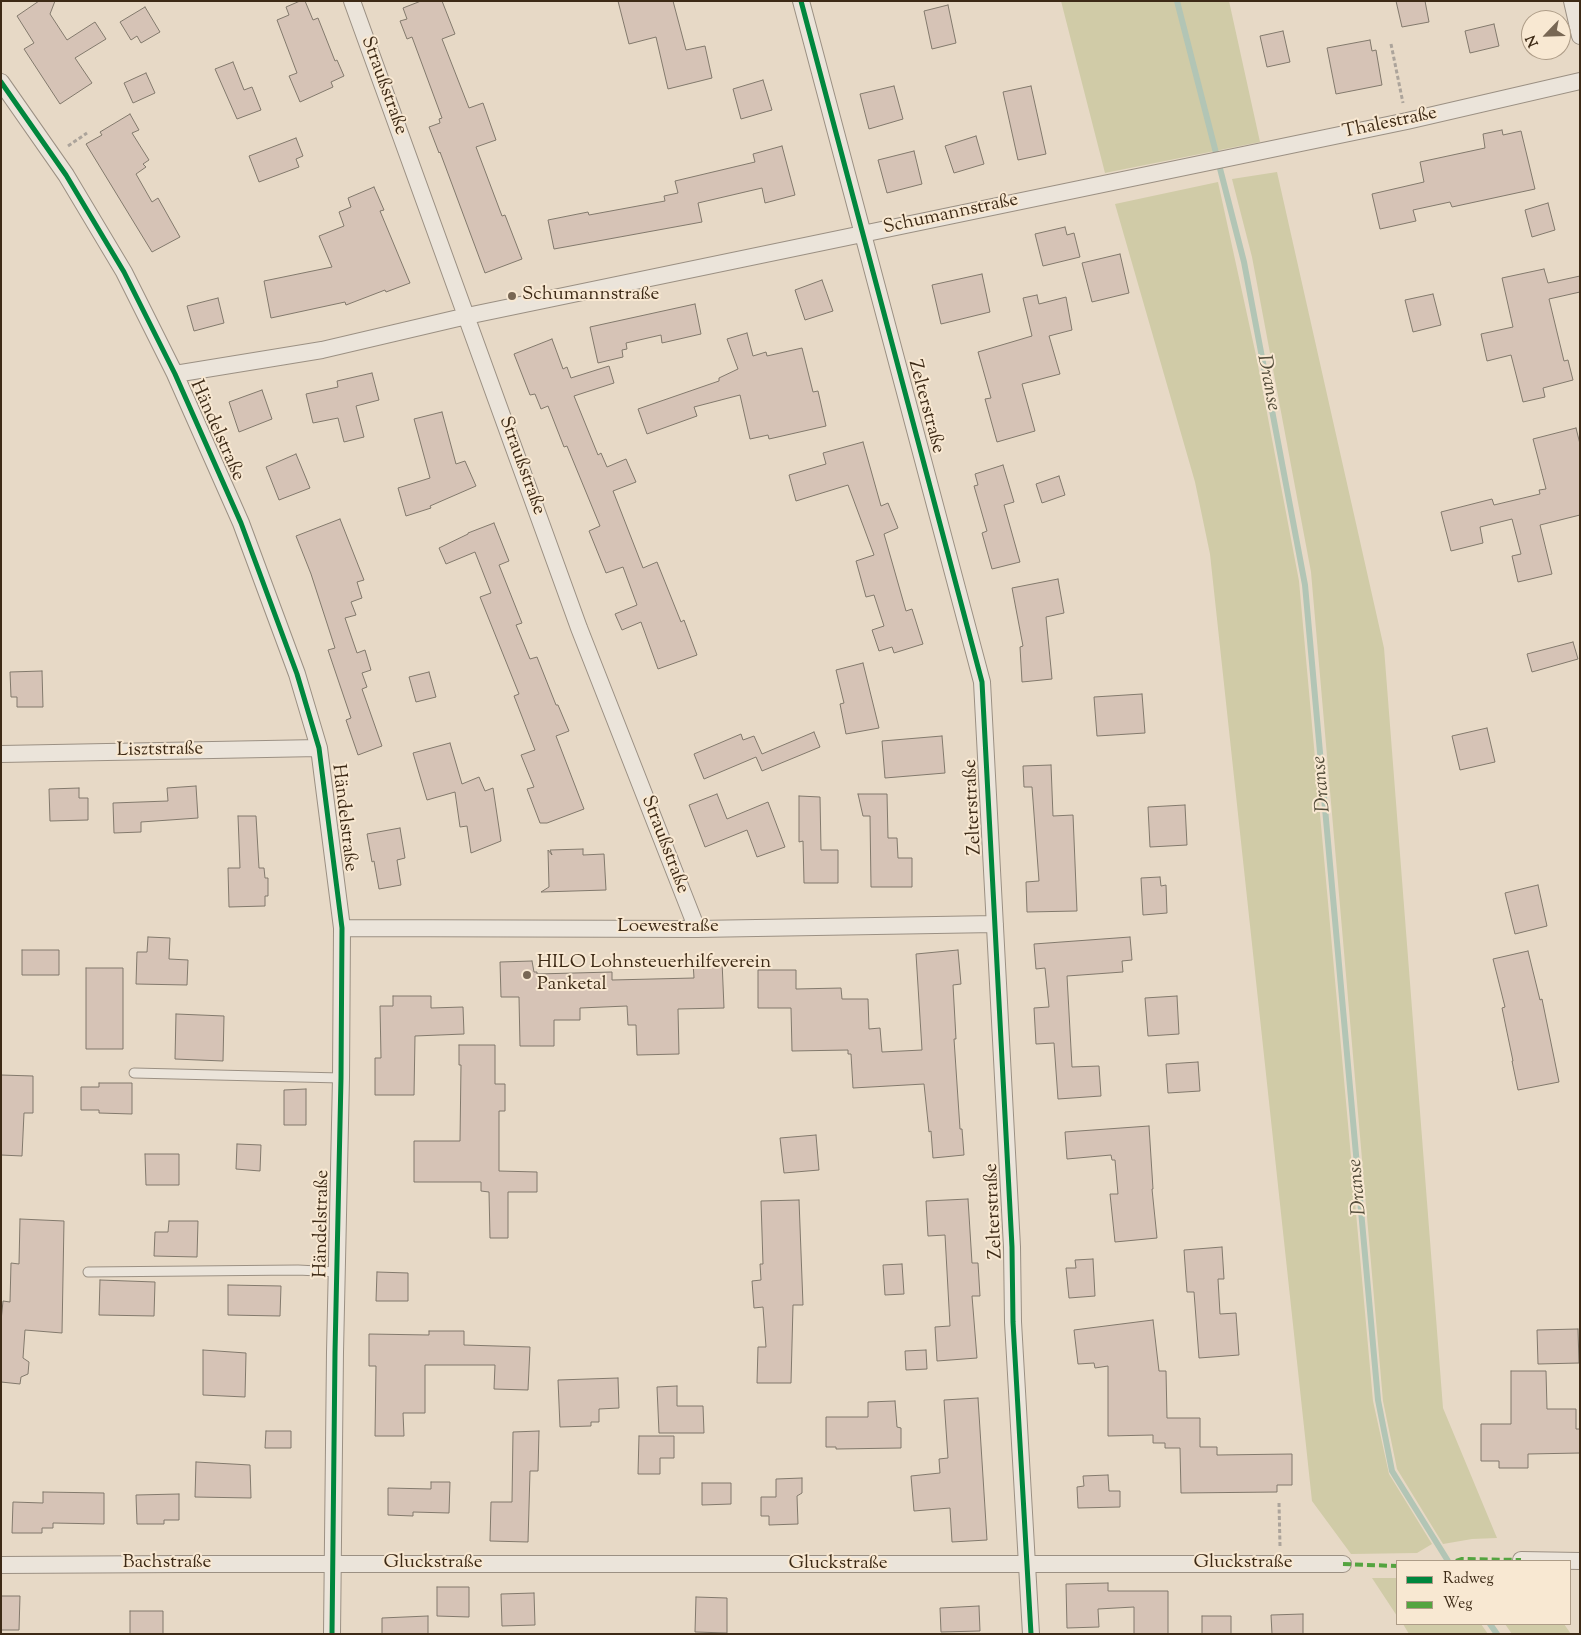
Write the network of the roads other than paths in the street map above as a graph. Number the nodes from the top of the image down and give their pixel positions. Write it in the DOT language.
graph roads {
  1 [pos="352,1"];
  2 [pos="802,1"];
  3 [pos="1572,1"];
  4 [pos="1580,36"];
  5 [pos="1580,81"];
  6 [pos="1,82"];
  7 [pos="1199,164"];
  8 [pos="863,233"];
  9 [pos="467,316"];
  10 [pos="175,374"];
  11 [pos="319,748"];
  12 [pos="1,754"];
  13 [pos="995,924"];
  14 [pos="342,928"];
  15 [pos="697,929"];
  16 [pos="134,1073"];
  17 [pos="341,1078"];
  18 [pos="88,1272"];
  19 [pos="337,1272"];
  20 [pos="332,1564"];
  21 [pos="1027,1564"];
  22 [pos="1343,1564"];
  23 [pos="1,1565"];
  24 [pos="332,1634"];
  25 [pos="1031,1634"];
  1 -- 9 [label="street, Straußstraße"];
  2 -- 8 [label="street, Zelterstraße"];
  3 -- 4 [label="street"];
  5 -- 7 [label="street, Thalestraße"];
  6 -- 10 [label="street, Händelstraße"];
  7 -- 8 [label="street, Schumannstraße"];
  8 -- 9 [label="street, Schumannstraße"];
  8 -- 13 [label="street, Zelterstraße"];
  9 -- 10 [label="street, Schumannstraße"];
  9 -- 15 [label="street, Straußstraße"];
  10 -- 11 [label="street, Händelstraße"];
  11 -- 12 [label="street, Lisztstraße"];
  11 -- 14 [label="street, Händelstraße"];
  13 -- 15 [label="street, Loewestraße"];
  13 -- 21 [label="street, Zelterstraße"];
  14 -- 15 [label="street, Loewestraße"];
  14 -- 17 [label="street, Händelstraße"];
  16 -- 17 [label="lane"];
  17 -- 19 [label="street, Händelstraße"];
  18 -- 19 [label="lane"];
  19 -- 20 [label="street, Händelstraße"];
  20 -- 21 [label="street, Gluckstraße"];
  20 -- 23 [label="street, Bachstraße"];
  20 -- 24 [label="street, Händelstraße"];
  21 -- 22 [label="street, Gluckstraße"];
  21 -- 25 [label="street, Zelterstraße"];
}
